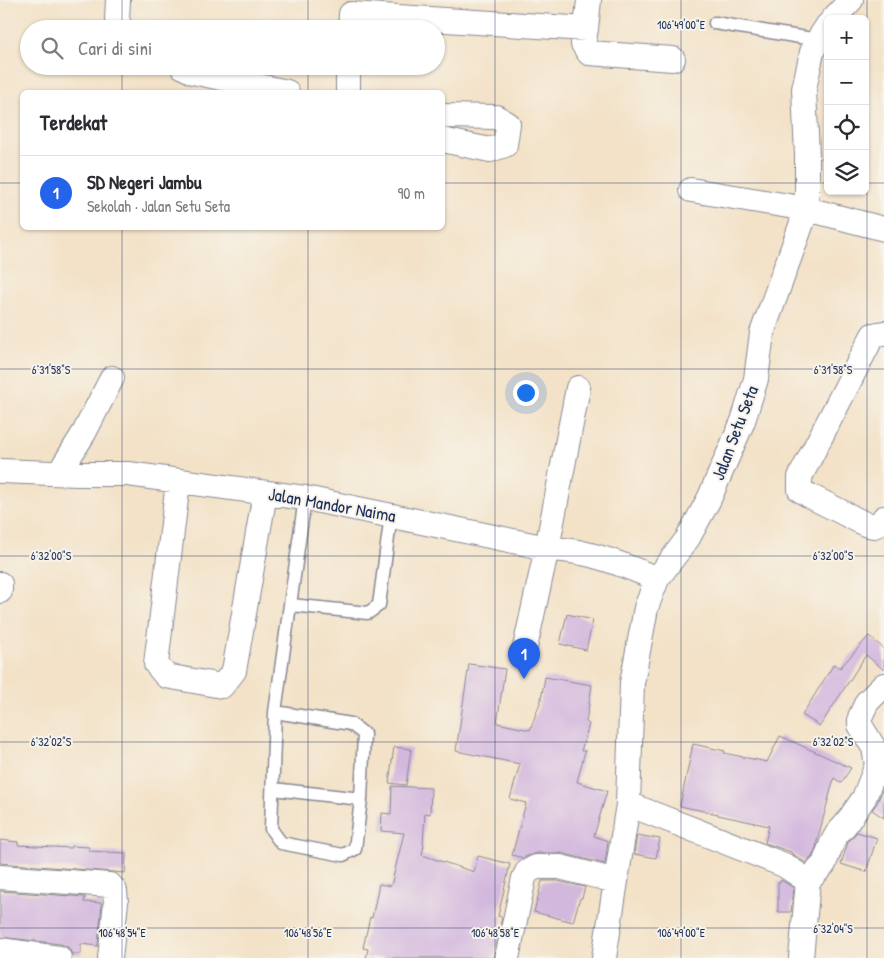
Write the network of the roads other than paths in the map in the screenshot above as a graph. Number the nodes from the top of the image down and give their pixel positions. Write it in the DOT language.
graph roads {
  1 [pos="118,0"];
  2 [pos="589,0"];
  3 [pos="851,0"];
  4 [pos="351,14"];
  5 [pos="837,15"];
  6 [pos="118,20"];
  7 [pos="715,23"];
  8 [pos="586,29"];
  9 [pos="823,32"];
  10 [pos="673,59"];
  11 [pos="207,75"];
  12 [pos="348,75"];
  13 [pos="278,90"];
  14 [pos="348,90"];
  15 [pos="445,116"];
  16 [pos="445,141"];
  17 [pos="691,190"];
  18 [pos="806,209"];
  19 [pos="884,228"];
  20 [pos="884,333"];
  21 [pos="112,378"];
  22 [pos="578,388"];
  23 [pos="0,471"];
  24 [pos="59,473"];
  25 [pos="178,482"];
  26 [pos="265,492"];
  27 [pos="305,498"];
  28 [pos="391,515"];
  29 [pos="884,518"];
  30 [pos="546,548"];
  31 [pos="657,579"];
  32 [pos="0,584"];
  33 [pos="0,591"];
  34 [pos="290,605"];
  35 [pos="524,652"];
  36 [pos="884,685"];
  37 [pos="276,712"];
  38 [pos="274,789"];
  39 [pos="361,799"];
  40 [pos="628,804"];
  41 [pos="0,877"];
  42 [pos="616,881"];
  43 [pos="808,881"];
  44 [pos="0,950"];
  45 [pos="59,958"];
  46 [pos="110,958"];
  47 [pos="508,958"];
  48 [pos="604,958"];
  49 [pos="801,958"];
  1 -- 6 [label="street"];
  2 -- 8 [label="street"];
  3 -- 5 [label="street"];
  4 -- 8 [label="street"];
  7 -- 9 [label="lane"];
  8 -- 10 [label="street"];
  9 -- 18 [label="street, Jalan Setu Seta"];
  11 -- 13 [label="street"];
  12 -- 14 [label="street"];
  15 -- 16 [label="street"];
  17 -- 18 [label="street"];
  18 -- 19 [label="street"];
  18 -- 31 [label="street, Jalan Setu Seta"];
  20 -- 29 [label="street"];
  21 -- 24 [label="street"];
  22 -- 30 [label="street"];
  23 -- 24 [label="street, Jalan Mandor Naima"];
  24 -- 25 [label="street, Jalan Mandor Naima"];
  25 -- 26 [label="street, Jalan Mandor Naima"];
  25 -- 26 [label="street"];
  26 -- 27 [label="street, Jalan Mandor Naima"];
  27 -- 28 [label="street, Jalan Mandor Naima"];
  27 -- 34 [label="lane"];
  28 -- 30 [label="street, Jalan Mandor Naima"];
  28 -- 34 [label="lane"];
  30 -- 31 [label="street, Jalan Mandor Naima"];
  30 -- 35 [label="street"];
  31 -- 40 [label="street, Jalan Setu Seta"];
  32 -- 33 [label="street"];
  34 -- 37 [label="lane"];
  36 -- 43 [label="street"];
  37 -- 38 [label="lane"];
  37 -- 39 [label="lane"];
  38 -- 39 [label="lane"];
  38 -- 39 [label="lane"];
  40 -- 42 [label="street, Jalan Setu Seta"];
  40 -- 43 [label="street"];
  41 -- 46 [label="street"];
  42 -- 47 [label="street"];
  42 -- 48 [label="street, Jalan Setu Seta"];
  43 -- 49 [label="street"];
  44 -- 45 [label="street"];
}
